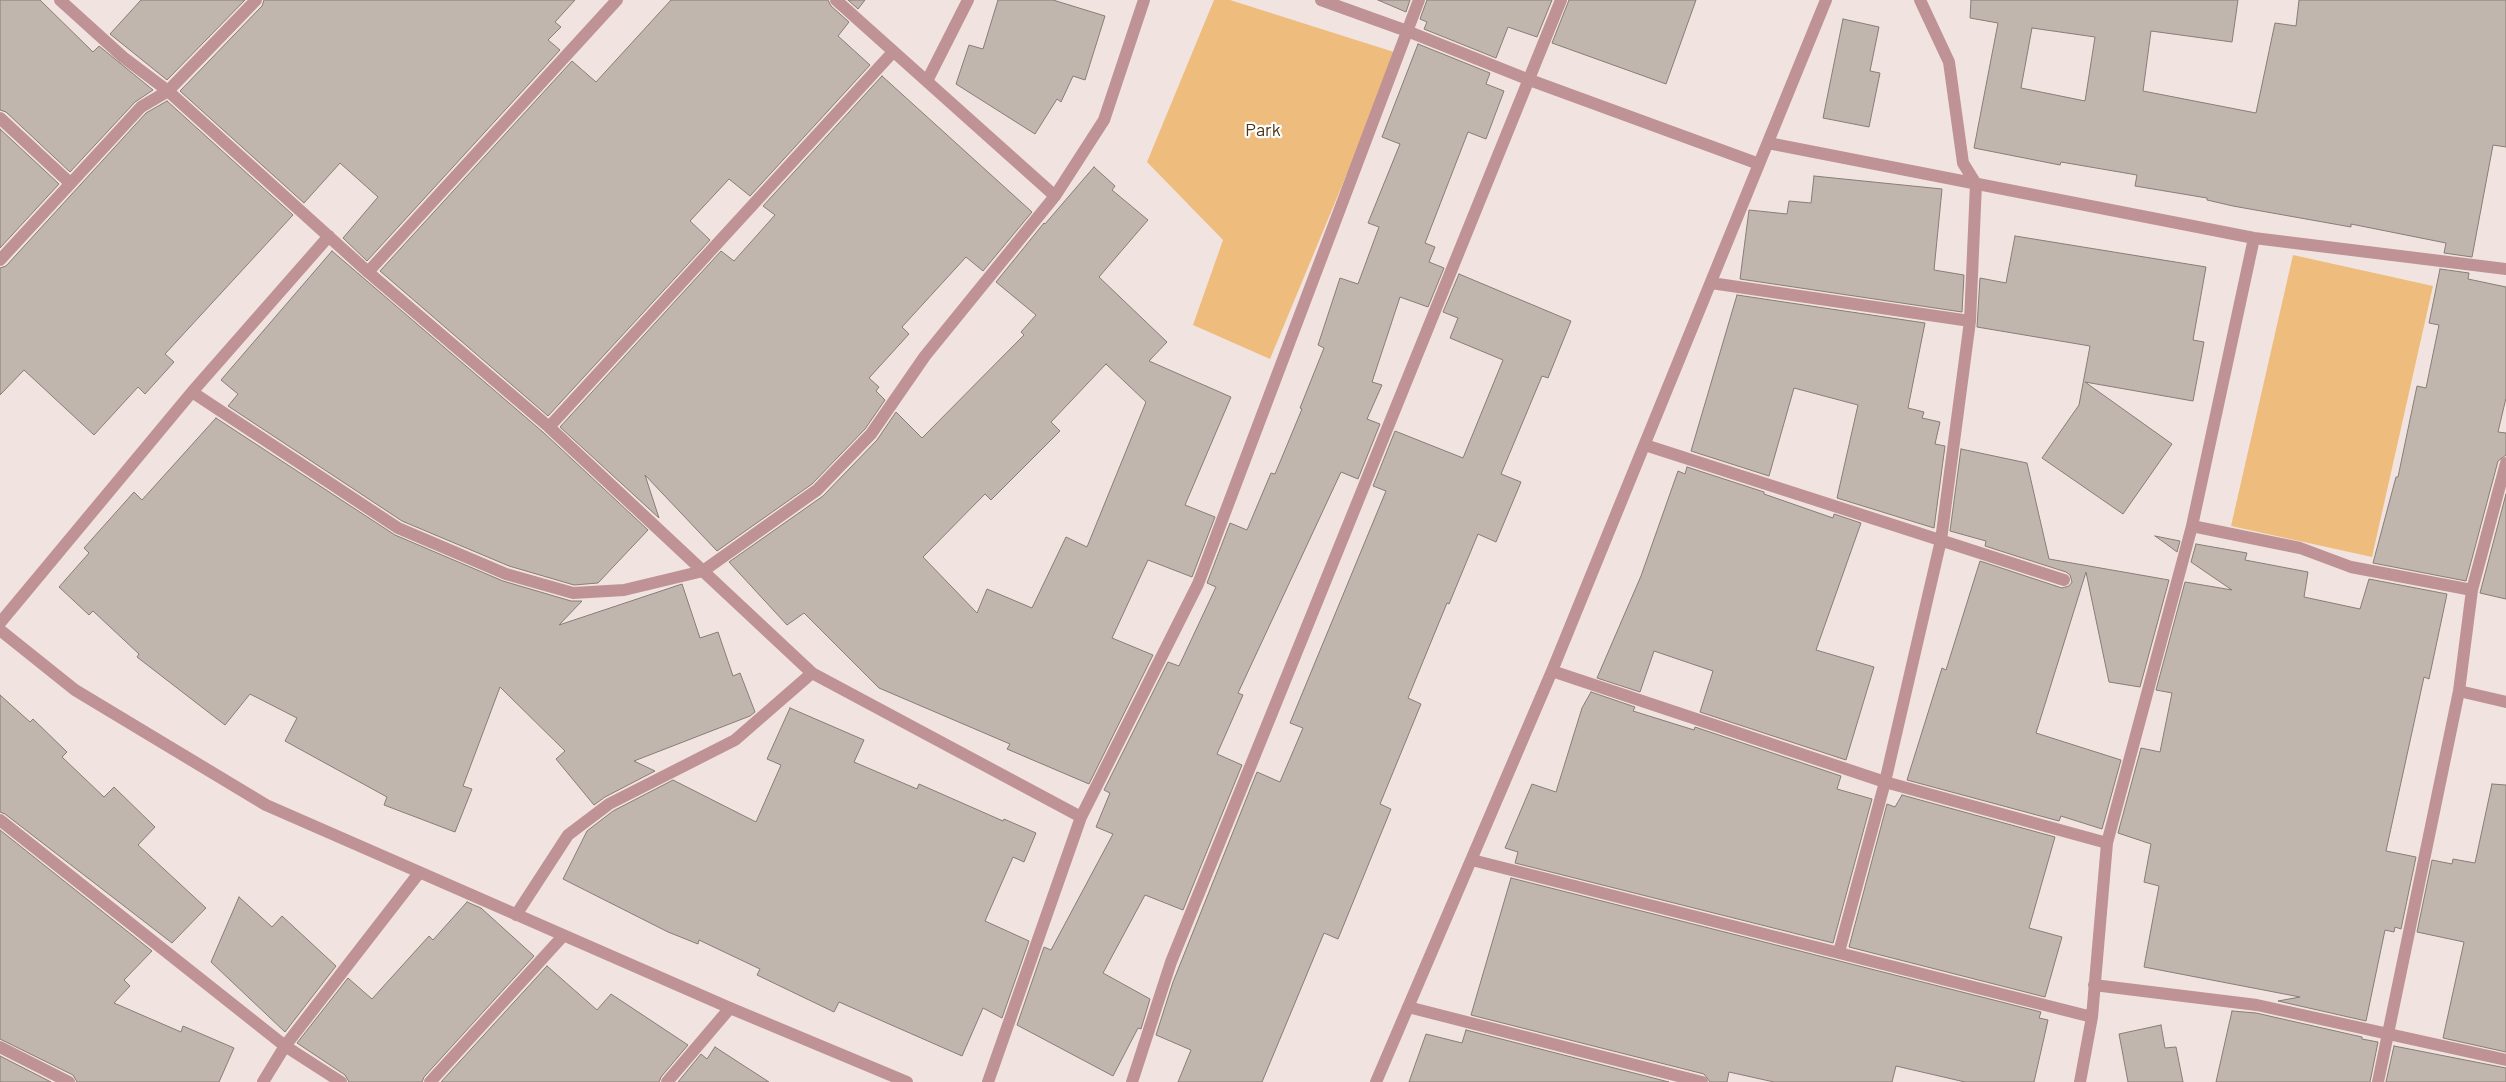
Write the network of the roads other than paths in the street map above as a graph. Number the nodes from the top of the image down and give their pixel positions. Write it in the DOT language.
graph roads {
  1 [pos="60,0"];
  2 [pos="256,0"];
  3 [pos="617,0"];
  4 [pos="836,0"];
  5 [pos="968,0"];
  6 [pos="1144,0"];
  7 [pos="1321,0"];
  8 [pos="1420,0"];
  9 [pos="1561,0"];
  10 [pos="1826,0"];
  11 [pos="1920,0"];
  12 [pos="1407,31"];
  13 [pos="893,52"];
  14 [pos="1527,79"];
  15 [pos="927,81"];
  16 [pos="168,91"];
  17 [pos="0,118"];
  18 [pos="1768,143"];
  19 [pos="1760,164"];
  20 [pos="70,182"];
  21 [pos="1976,184"];
  22 [pos="1056,196"];
  23 [pos="329,236"];
  24 [pos="2254,238"];
  25 [pos="0,260"];
  26 [pos="2506,269"];
  27 [pos="368,272"];
  28 [pos="1711,283"];
  29 [pos="1970,321"];
  30 [pos="192,392"];
  31 [pos="549,427"];
  32 [pos="1645,445"];
  33 [pos="2506,462"];
  34 [pos="2192,526"];
  35 [pos="1941,540"];
  36 [pos="703,571"];
  37 [pos="2064,580"];
  38 [pos="2472,590"];
  39 [pos="0,623"];
  40 [pos="0,630"];
  41 [pos="1552,671"];
  42 [pos="812,673"];
  43 [pos="2459,691"];
  44 [pos="2506,702"];
  45 [pos="1885,782"];
  46 [pos="1082,817"];
  47 [pos="0,820"];
  48 [pos="2107,843"];
  49 [pos="1472,860"];
  50 [pos="419,873"];
  51 [pos="516,915"];
  52 [pos="563,936"];
  53 [pos="1839,952"];
  54 [pos="2094,985"];
  55 [pos="1408,1007"];
  56 [pos="730,1008"];
  57 [pos="2092,1017"];
  58 [pos="2390,1036"];
  59 [pos="286,1046"];
  60 [pos="0,1047"];
  61 [pos="2506,1060"];
  62 [pos="891,1080"];
  63 [pos="69,1082"];
  64 [pos="263,1082"];
  65 [pos="341,1082"];
  66 [pos="430,1082"];
  67 [pos="667,1082"];
  68 [pos="907,1082"];
  69 [pos="988,1082"];
  70 [pos="1132,1082"];
  71 [pos="1376,1082"];
  72 [pos="1702,1082"];
  73 [pos="2080,1082"];
  74 [pos="2378,1082"];
  1 -- 16 [label="street"];
  2 -- 16 [label="street"];
  3 -- 27 [label="street"];
  4 -- 13 [label="street"];
  5 -- 15 [label="street"];
  6 -- 22 [label="street"];
  7 -- 12 [label="street"];
  8 -- 12 [label="street"];
  9 -- 14 [label="street"];
  10 -- 18 [label="street"];
  11 -- 21 [label="street"];
  12 -- 14 [label="street"];
  12 -- 46 [label="street"];
  13 -- 15 [label="street"];
  13 -- 31 [label="street"];
  14 -- 19 [label="street"];
  14 -- 70 [label="street"];
  15 -- 22 [label="street"];
  16 -- 20 [label="street"];
  16 -- 23 [label="street"];
  17 -- 20 [label="street"];
  18 -- 19 [label="street"];
  18 -- 21 [label="street"];
  19 -- 28 [label="street"];
  20 -- 25 [label="street"];
  21 -- 24 [label="street"];
  21 -- 29 [label="street"];
  22 -- 36 [label="street"];
  23 -- 27 [label="street"];
  23 -- 30 [label="street"];
  24 -- 26 [label="street"];
  24 -- 34 [label="street"];
  27 -- 31 [label="street"];
  28 -- 29 [label="street"];
  28 -- 32 [label="street"];
  29 -- 35 [label="street"];
  30 -- 36 [label="street"];
  30 -- 39 [label="street"];
  31 -- 36 [label="street"];
  32 -- 35 [label="street"];
  32 -- 41 [label="street"];
  33 -- 38 [label="street"];
  34 -- 38 [label="street"];
  34 -- 48 [label="street"];
  35 -- 37 [label="street"];
  35 -- 45 [label="street"];
  36 -- 42 [label="street"];
  38 -- 43 [label="street"];
  40 -- 50 [label="street"];
  41 -- 45 [label="street"];
  41 -- 49 [label="street"];
  42 -- 46 [label="street"];
  42 -- 51 [label="street"];
  43 -- 44 [label="street"];
  43 -- 58 [label="street"];
  45 -- 48 [label="street"];
  45 -- 53 [label="street"];
  46 -- 69 [label="street"];
  47 -- 59 [label="street"];
  48 -- 54 [label="street"];
  49 -- 53 [label="street"];
  49 -- 55 [label="street"];
  50 -- 51 [label="street"];
  50 -- 59 [label="street"];
  51 -- 52 [label="street"];
  52 -- 56 [label="street"];
  52 -- 66 [label="street"];
  53 -- 57 [label="street"];
  54 -- 57 [label="street"];
  54 -- 58 [label="street"];
  55 -- 71 [label="street"];
  55 -- 72 [label="street"];
  56 -- 62 [label="street"];
  56 -- 67 [label="street"];
  57 -- 73 [label="street"];
  58 -- 61 [label="street"];
  58 -- 74 [label="street"];
  59 -- 64 [label="street"];
  59 -- 65 [label="street"];
  60 -- 63 [label="street"];
  62 -- 68 [label="street"];
}
